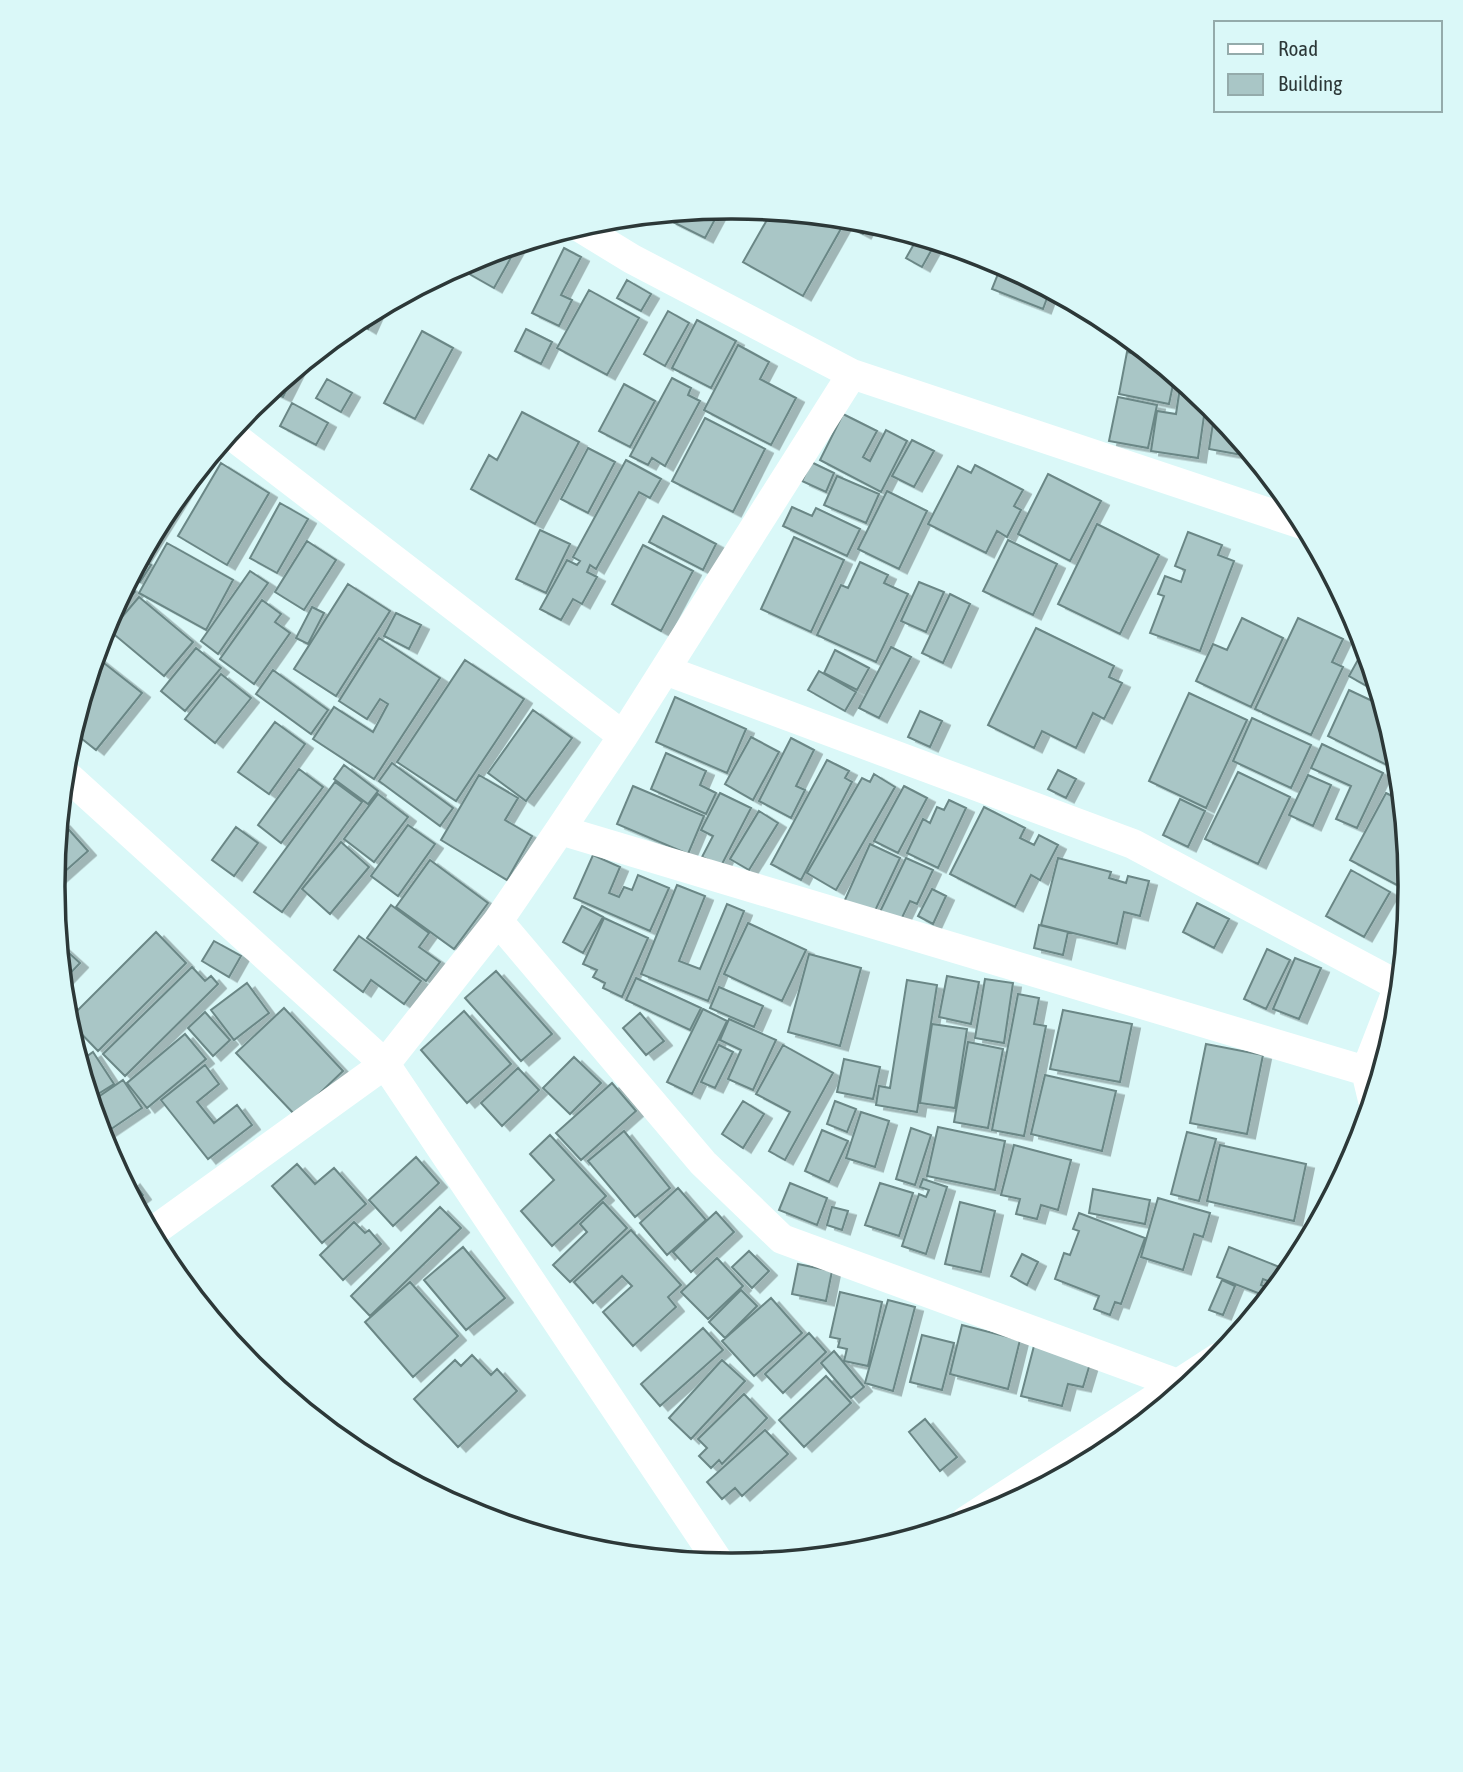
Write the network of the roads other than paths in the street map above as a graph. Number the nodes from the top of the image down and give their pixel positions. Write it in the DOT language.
graph roads {
  1 [pos="592,234"];
  2 [pos="852,374"];
  3 [pos="237,439"];
  4 [pos="1288,519"];
  5 [pos="665,670"];
  6 [pos="623,736"];
  7 [pos="73,781"];
  8 [pos="560,830"];
  9 [pos="498,921"];
  10 [pos="1392,980"];
  11 [pos="1382,1029"];
  12 [pos="385,1064"];
  13 [pos="1366,1070"];
  14 [pos="1369,1082"];
  15 [pos="159,1227"];
  16 [pos="1175,1383"];
  17 [pos="1162,1394"];
  18 [pos="1016,1488"];
  19 [pos="712,1552"];
  1 -- 2 [label="street"];
  2 -- 4 [label="street"];
  2 -- 5 [label="street"];
  3 -- 6 [label="street"];
  5 -- 6 [label="street"];
  5 -- 10 [label="street"];
  6 -- 8 [label="street"];
  7 -- 12 [label="street"];
  8 -- 9 [label="street"];
  8 -- 13 [label="street"];
  9 -- 12 [label="street"];
  9 -- 16 [label="street"];
  11 -- 13 [label="street"];
  12 -- 15 [label="street"];
  12 -- 19 [label="street"];
  13 -- 14 [label="street"];
  17 -- 18 [label="street"];
}
